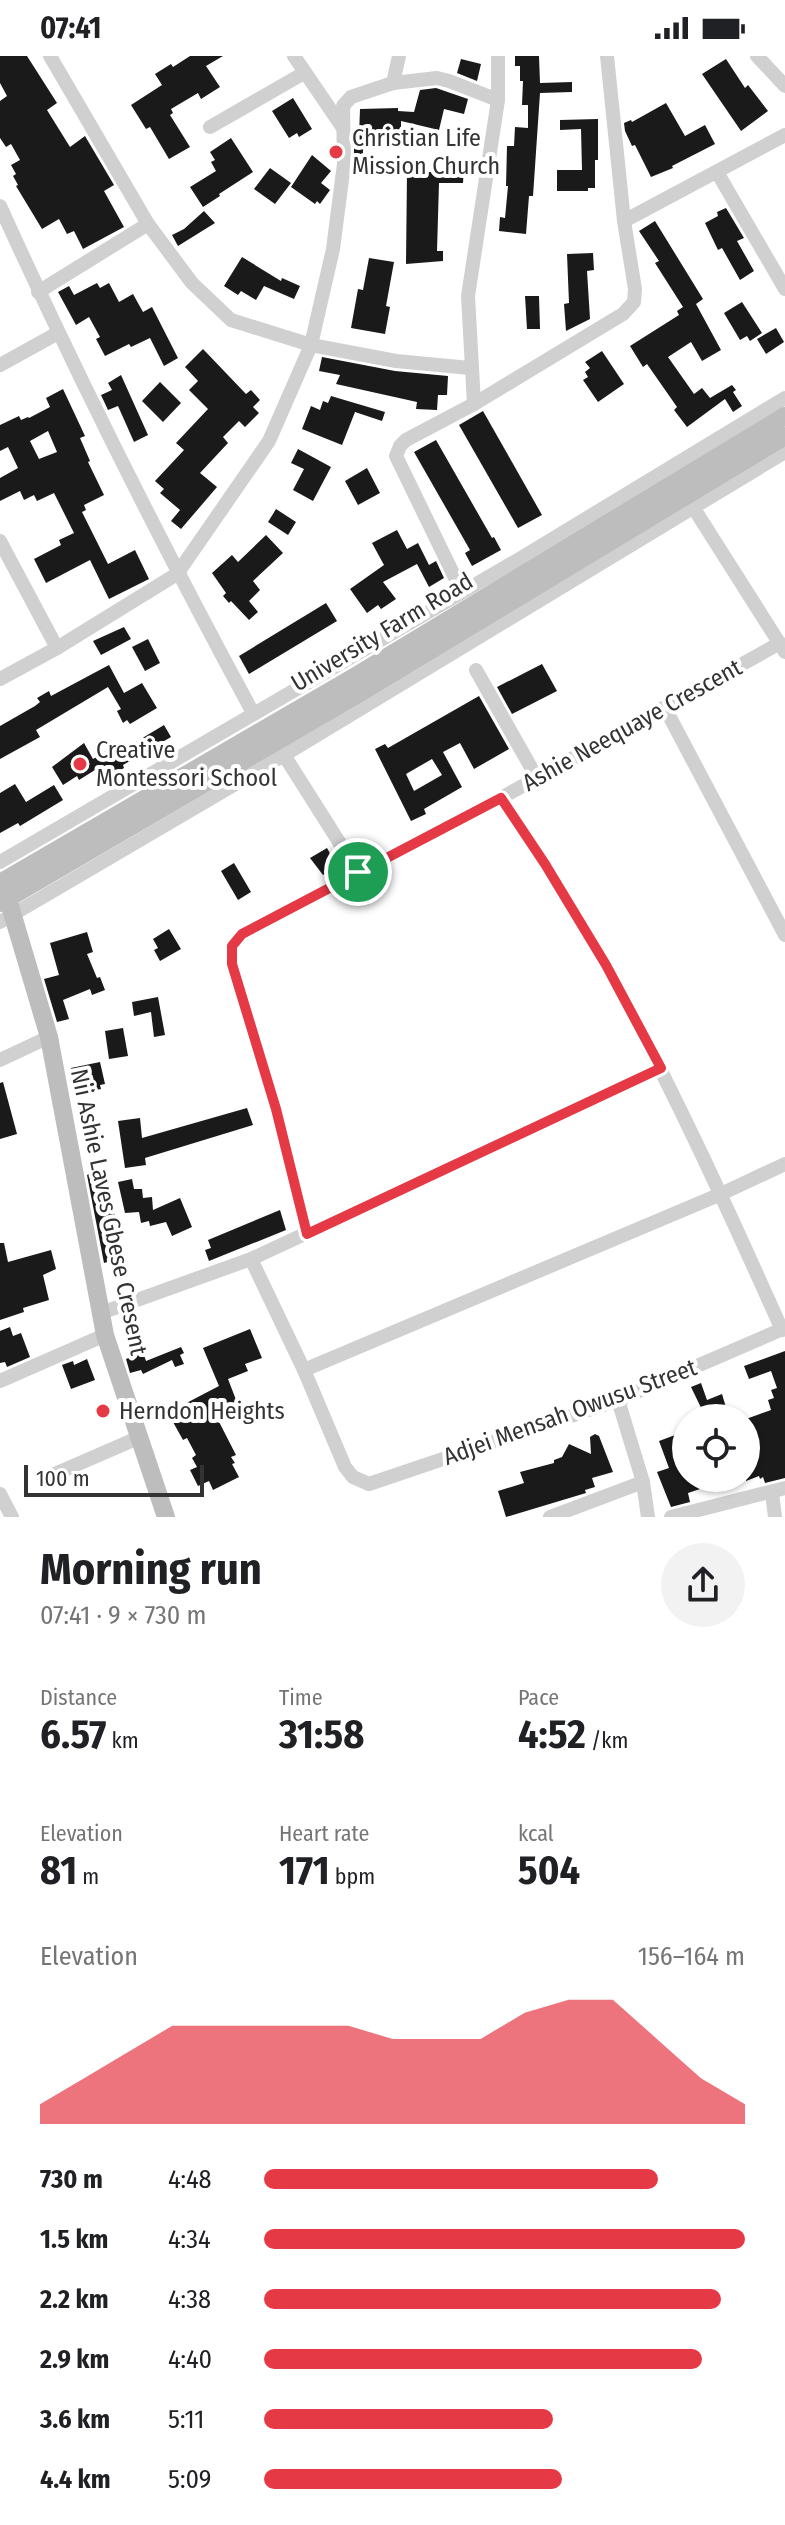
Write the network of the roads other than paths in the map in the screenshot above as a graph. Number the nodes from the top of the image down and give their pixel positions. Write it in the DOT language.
graph roads {
  1 [pos="50,56"];
  2 [pos="294,56"];
  3 [pos="399,56"];
  4 [pos="498,56"];
  5 [pos="607,56"];
  6 [pos="757,56"];
  7 [pos="304,73"];
  8 [pos="393,83"];
  9 [pos="785,86"];
  10 [pos="498,100"];
  11 [pos="210,127"];
  12 [pos="343,129"];
  13 [pos="785,135"];
  14 [pos="717,172"];
  15 [pos="0,206"];
  16 [pos="624,221"];
  17 [pos="148,224"];
  18 [pos="785,289"];
  19 [pos="38,292"];
  20 [pos="58,333"];
  21 [pos="311,345"];
  22 [pos="0,365"];
  23 [pos="470,368"];
  24 [pos="785,398"];
  25 [pos="474,404"];
  26 [pos="785,416"];
  27 [pos="785,436"];
  28 [pos="785,452"];
  29 [pos="693,507"];
  30 [pos="0,541"];
  31 [pos="177,574"];
  32 [pos="462,592"];
  33 [pos="782,647"];
  34 [pos="57,648"];
  35 [pos="476,670"];
  36 [pos="0,679"];
  37 [pos="665,708"];
  38 [pos="253,713"];
  39 [pos="284,755"];
  40 [pos="537,778"];
  41 [pos="501,798"];
  42 [pos="0,862"];
  43 [pos="358,872"];
  44 [pos="4,900"];
  45 [pos="785,935"];
  46 [pos="49,1037"];
  47 [pos="0,1060"];
  48 [pos="661,1068"];
  49 [pos="785,1164"];
  50 [pos="721,1194"];
  51 [pos="307,1234"];
  52 [pos="251,1259"];
  53 [pos="101,1313"];
  54 [pos="783,1329"];
  55 [pos="105,1335"];
  56 [pos="304,1370"];
  57 [pos="0,1381"];
  58 [pos="618,1400"];
  59 [pos="140,1437"];
  60 [pos="55,1474"];
  61 [pos="643,1482"];
  62 [pos="778,1491"];
  63 [pos="0,1494"];
  64 [pos="12,1517"];
  65 [pos="166,1517"];
  66 [pos="550,1517"];
  67 [pos="648,1517"];
  68 [pos="671,1517"];
  69 [pos="775,1517"];
  1 -- 17 [label="street"];
  2 -- 7 [label="street"];
  3 -- 8 [label="street"];
  4 -- 10 [label="street"];
  5 -- 16 [label="street"];
  6 -- 9 [label="street"];
  7 -- 11 [label="street"];
  7 -- 12 [label="street"];
  8 -- 10 [label="street"];
  8 -- 12 [label="street"];
  10 -- 23 [label="street"];
  12 -- 21 [label="street"];
  13 -- 14 [label="street"];
  14 -- 16 [label="street"];
  14 -- 18 [label="street"];
  15 -- 19 [label="street"];
  16 -- 25 [label="street"];
  17 -- 19 [label="street"];
  17 -- 21 [label="street"];
  19 -- 20 [label="street"];
  20 -- 22 [label="street"];
  20 -- 31 [label="street"];
  21 -- 23 [label="street"];
  21 -- 31 [label="street"];
  23 -- 25 [label="street"];
  24 -- 32 [label="street"];
  25 -- 32 [label="street"];
  26 -- 44 [label="street, University Farm Road"];
  27 -- 44 [label="street, University Farm Road"];
  28 -- 29 [label="street"];
  29 -- 33 [label="street"];
  29 -- 39 [label="street"];
  30 -- 34 [label="street"];
  31 -- 34 [label="street"];
  31 -- 38 [label="street"];
  32 -- 38 [label="street"];
  33 -- 37 [label="street, Ashie Neequaye Crescent"];
  34 -- 36 [label="street"];
  35 -- 40 [label="street"];
  37 -- 40 [label="street, Ashie Neequaye Crescent"];
  37 -- 45 [label="street"];
  38 -- 42 [label="street"];
  39 -- 43 [label="street"];
  39 -- 44 [label="street"];
  40 -- 41 [label="street, Ashie Neequaye Crescent"];
  41 -- 43 [label="street, Ashie Neequaye Crescent"];
  41 -- 48 [label="street"];
  43 -- 51 [label="street, Ashie Neequaye Crescent"];
  44 -- 46 [label="street, Nii Ashie Laves Gbese Cresent"];
  46 -- 47 [label="street"];
  46 -- 53 [label="street, Nii Ashie Laves Gbese Cresent"];
  48 -- 50 [label="street"];
  48 -- 51 [label="street"];
  49 -- 50 [label="street"];
  50 -- 54 [label="street"];
  50 -- 56 [label="street"];
  51 -- 52 [label="street"];
  52 -- 53 [label="street"];
  52 -- 56 [label="street"];
  53 -- 55 [label="street, Nii Ashie Laves Gbese Cresent"];
  54 -- 58 [label="street, Adjei Mensah Owusu Street"];
  55 -- 57 [label="street"];
  55 -- 59 [label="street, Nii Ashie Laves Gbese Cresent"];
  56 -- 58 [label="street, Adjei Mensah Owusu Street"];
  58 -- 61 [label="street"];
  59 -- 60 [label="street"];
  59 -- 65 [label="street, Nii Ashie Laves Gbese Cresent"];
  61 -- 66 [label="street"];
  61 -- 67 [label="street"];
  62 -- 68 [label="street"];
  62 -- 69 [label="street"];
  63 -- 64 [label="street"];
}
